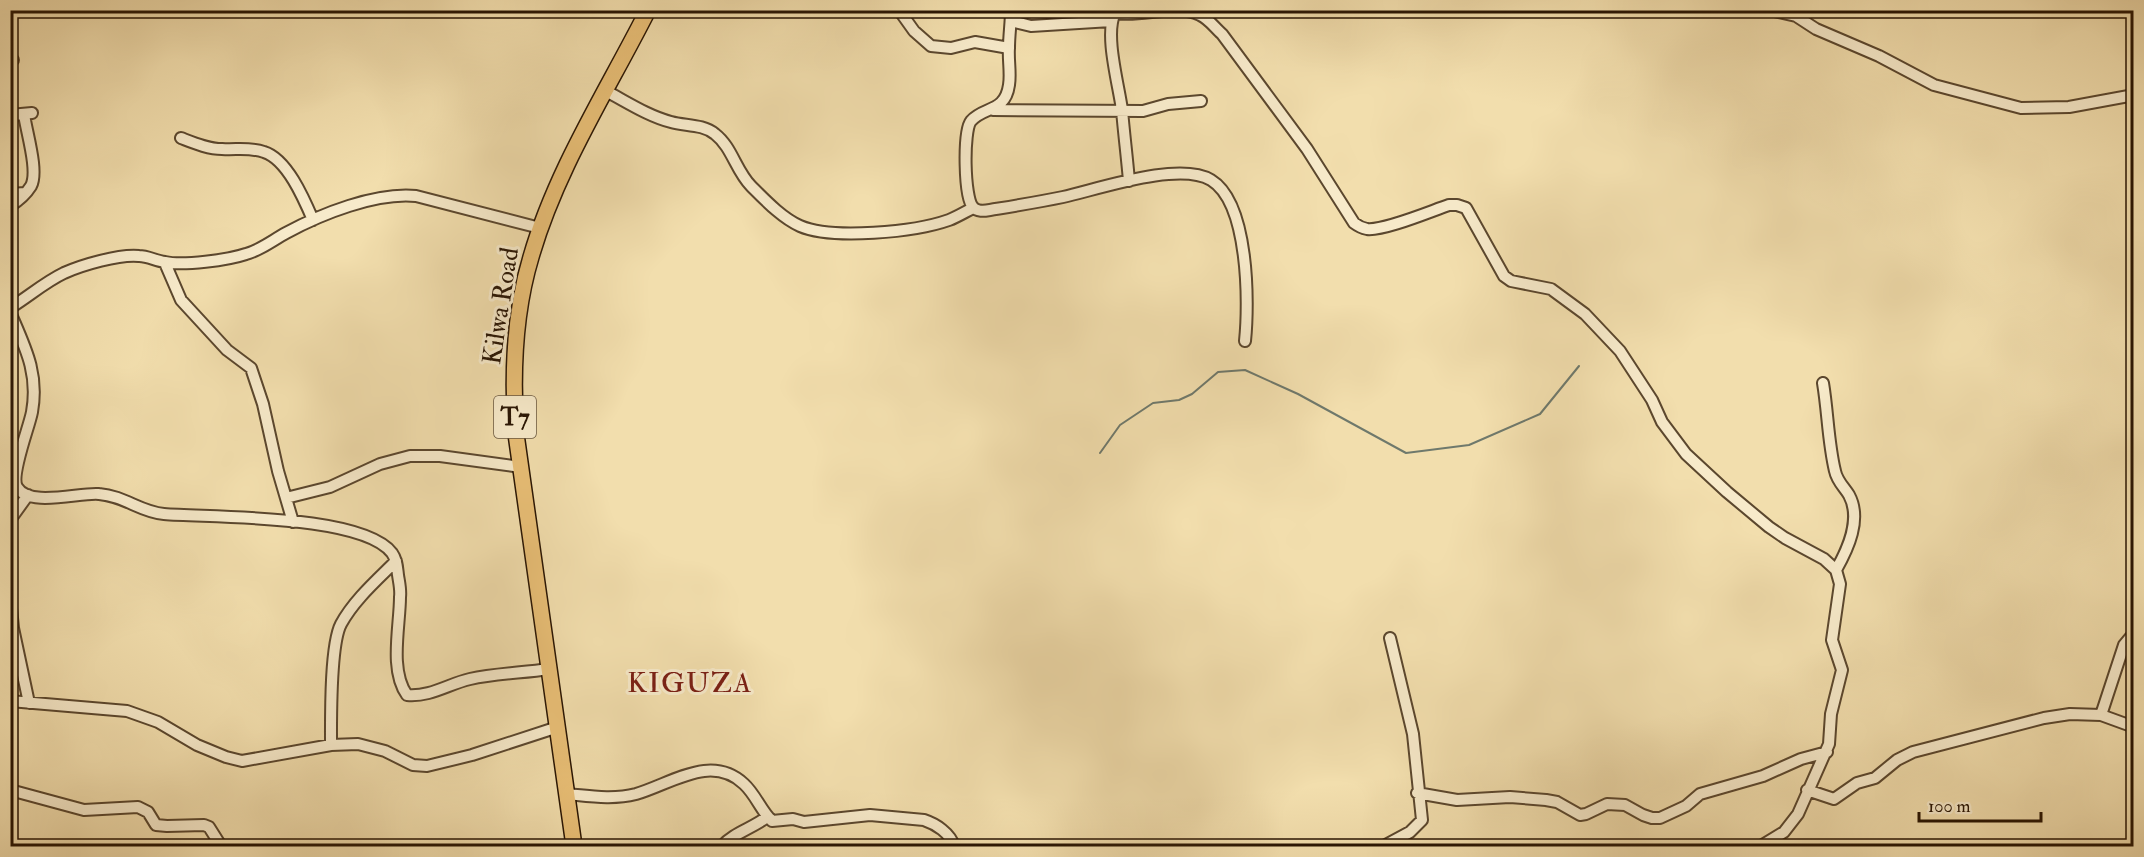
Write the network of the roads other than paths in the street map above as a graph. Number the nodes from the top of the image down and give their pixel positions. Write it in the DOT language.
graph roads {
  1 [pos="648,10"];
  2 [pos="899,10"];
  3 [pos="1770,10"];
  4 [pos="1113,15"];
  5 [pos="1011,16"];
  6 [pos="1009,48"];
  7 [pos="606,91"];
  8 [pos="2133,95"];
  9 [pos="1201,101"];
  10 [pos="993,110"];
  11 [pos="1122,110"];
  12 [pos="10,116"];
  13 [pos="181,138"];
  14 [pos="1129,181"];
  15 [pos="26,193"];
  16 [pos="10,194"];
  17 [pos="10,207"];
  18 [pos="973,208"];
  19 [pos="313,220"];
  20 [pos="540,228"];
  21 [pos="165,262"];
  22 [pos="10,310"];
  23 [pos="1245,341"];
  24 [pos="1824,383"];
  25 [pos="521,467"];
  26 [pos="28,495"];
  27 [pos="286,498"];
  28 [pos="10,520"];
  29 [pos="293,522"];
  30 [pos="396,561"];
  31 [pos="1836,570"];
  32 [pos="10,598"];
  33 [pos="2133,633"];
  34 [pos="1390,638"];
  35 [pos="549,669"];
  36 [pos="10,701"];
  37 [pos="29,703"];
  38 [pos="2101,715"];
  39 [pos="558,727"];
  40 [pos="2133,727"];
  41 [pos="332,745"];
  42 [pos="1827,752"];
  43 [pos="10,790"];
  44 [pos="1807,790"];
  45 [pos="1417,793"];
  46 [pos="566,794"];
  47 [pos="767,817"];
  48 [pos="221,846"];
  49 [pos="574,846"];
  50 [pos="722,846"];
  51 [pos="954,846"];
  52 [pos="1384,846"];
  53 [pos="1761,846"];
  1 -- 7 [label="highway, Kilwa Road / T7"];
  2 -- 6 [label="street"];
  3 -- 8 [label="street"];
  4 -- 5 [label="street"];
  4 -- 11 [label="street"];
  4 -- 31 [label="street"];
  5 -- 6 [label="street"];
  6 -- 10 [label="street"];
  7 -- 18 [label="street"];
  7 -- 20 [label="highway, Kilwa Road / T7"];
  9 -- 11 [label="street"];
  10 -- 11 [label="street"];
  10 -- 18 [label="street"];
  11 -- 14 [label="street"];
  12 -- 15 [label="street"];
  13 -- 19 [label="street"];
  14 -- 18 [label="street"];
  14 -- 23 [label="street"];
  15 -- 16 [label="street"];
  15 -- 17 [label="street"];
  19 -- 20 [label="street"];
  19 -- 21 [label="street"];
  20 -- 25 [label="highway, Kilwa Road / T7"];
  21 -- 22 [label="street"];
  21 -- 27 [label="street"];
  22 -- 26 [label="street"];
  24 -- 31 [label="street"];
  25 -- 27 [label="street"];
  25 -- 35 [label="highway, Kilwa Road / T7"];
  26 -- 28 [label="street"];
  26 -- 29 [label="street"];
  27 -- 29 [label="street"];
  29 -- 30 [label="street"];
  30 -- 35 [label="street"];
  30 -- 41 [label="street"];
  31 -- 42 [label="street"];
  32 -- 37 [label="street"];
  33 -- 38 [label="street"];
  34 -- 45 [label="street"];
  35 -- 39 [label="highway, Kilwa Road / T7"];
  36 -- 37 [label="street"];
  37 -- 41 [label="street"];
  38 -- 40 [label="street"];
  38 -- 44 [label="street"];
  39 -- 41 [label="street"];
  39 -- 46 [label="highway, Kilwa Road / T7"];
  42 -- 44 [label="street"];
  42 -- 45 [label="street"];
  43 -- 48 [label="street"];
  44 -- 53 [label="street"];
  45 -- 52 [label="street"];
  46 -- 47 [label="street"];
  46 -- 49 [label="highway, Kilwa Road / T7"];
  47 -- 50 [label="street"];
  47 -- 51 [label="street"];
}
